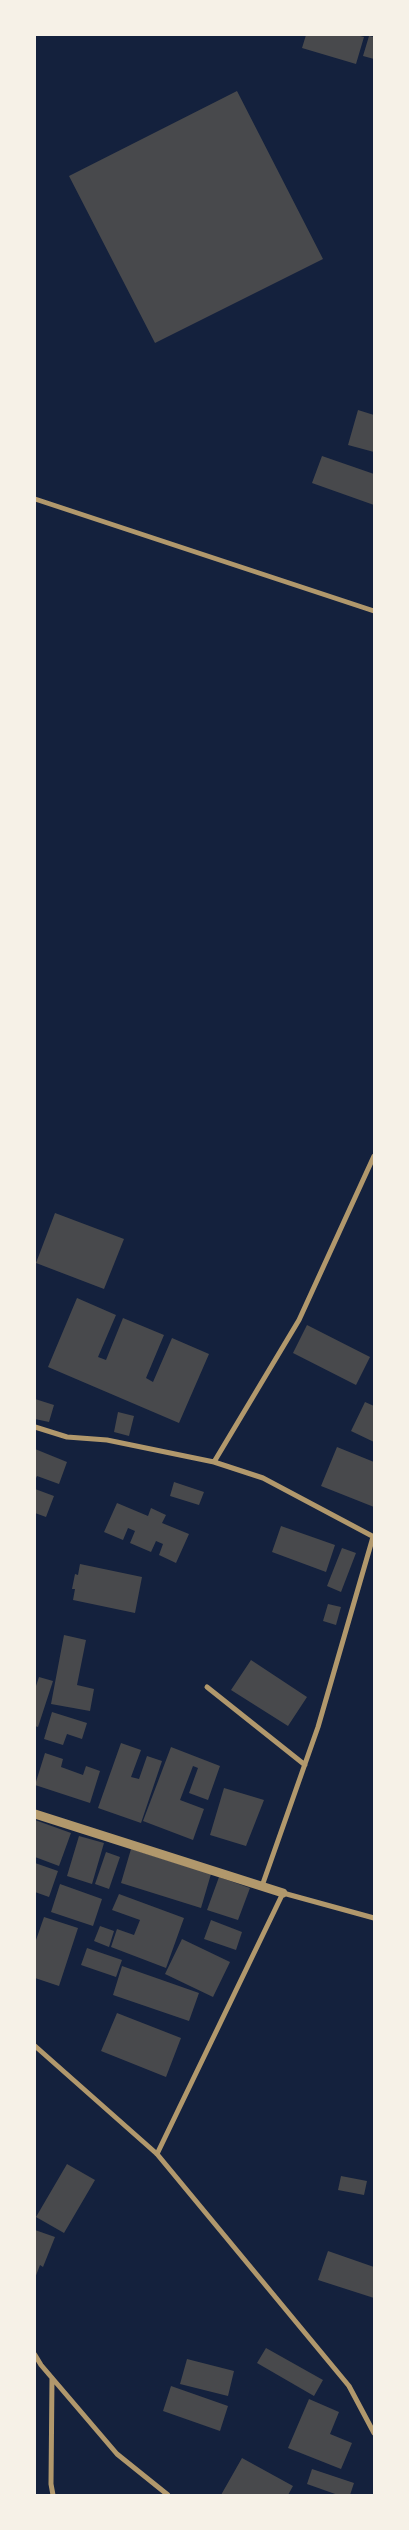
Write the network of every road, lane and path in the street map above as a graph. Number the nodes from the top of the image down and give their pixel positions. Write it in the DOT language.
graph roads {
  1 [pos="35,499"];
  2 [pos="374,611"];
  3 [pos="374,1156"];
  4 [pos="35,1427"];
  5 [pos="214,1462"];
  6 [pos="373,1537"];
  7 [pos="207,1687"];
  8 [pos="305,1764"];
  9 [pos="35,1814"];
  10 [pos="262,1886"];
  11 [pos="284,1893"];
  12 [pos="374,1918"];
  13 [pos="35,2046"];
  14 [pos="157,2154"];
  15 [pos="35,2355"];
  16 [pos="52,2378"];
  17 [pos="374,2433"];
  18 [pos="53,2495"];
  19 [pos="168,2495"];
  1 -- 2 [label="street"];
  3 -- 5 [label="street"];
  4 -- 5 [label="street"];
  5 -- 6 [label="street"];
  6 -- 8 [label="street"];
  7 -- 8 [label="street"];
  8 -- 10 [label="street"];
  9 -- 10 [label="street"];
  10 -- 11 [label="street"];
  11 -- 12 [label="street"];
  11 -- 14 [label="street"];
  13 -- 14 [label="street"];
  14 -- 17 [label="street"];
  15 -- 16 [label="street"];
  16 -- 18 [label="street"];
  16 -- 19 [label="street"];
}
